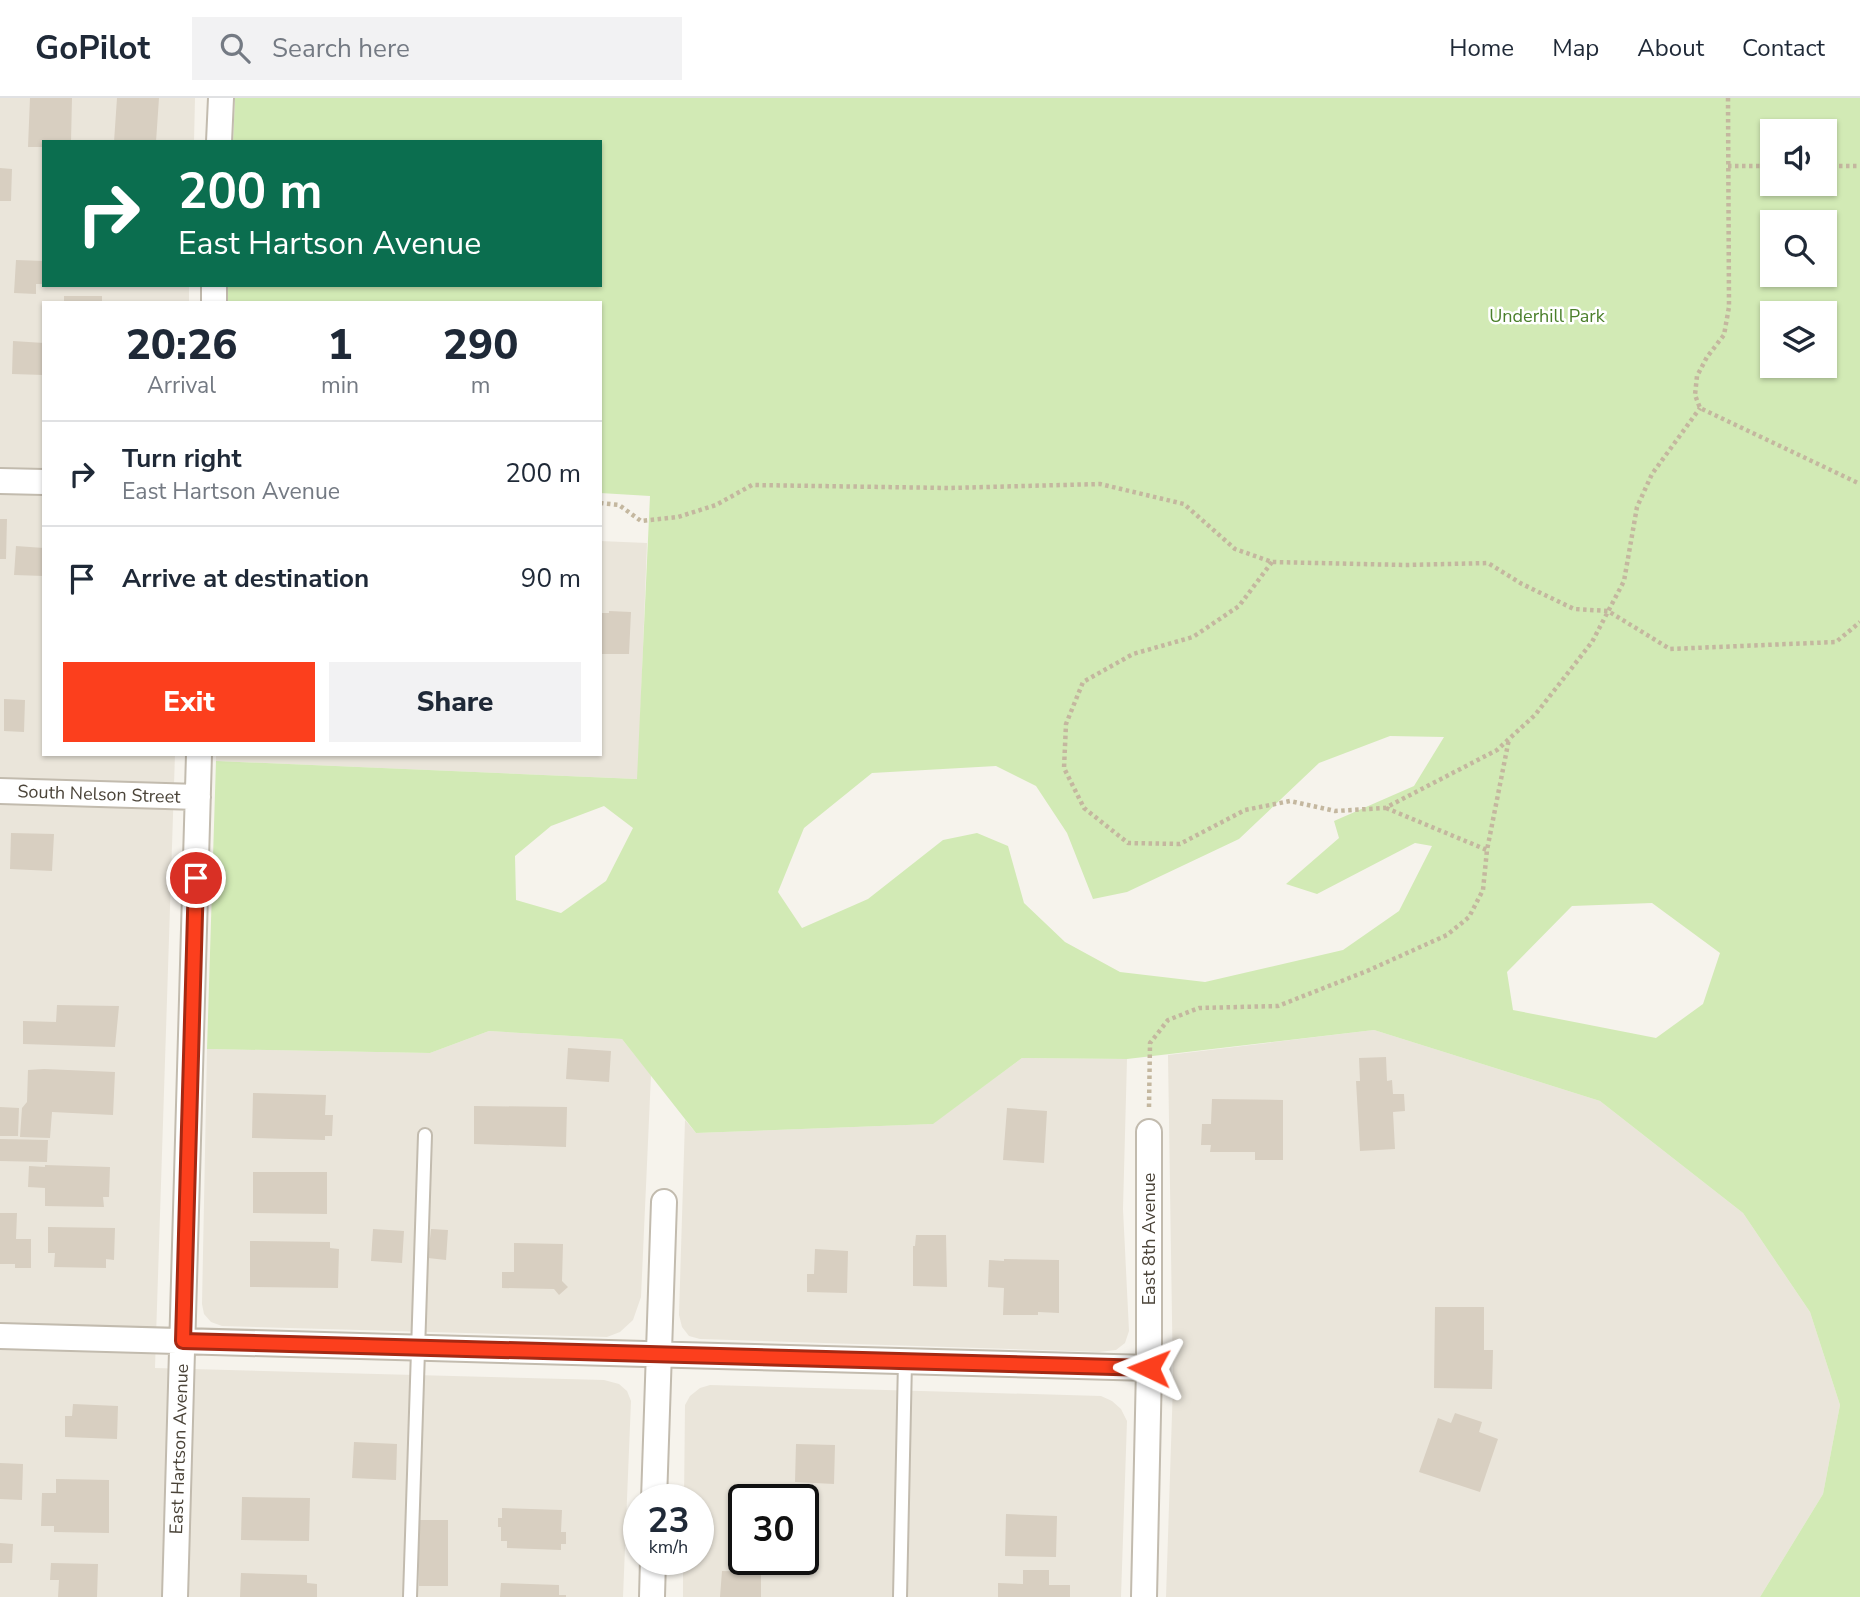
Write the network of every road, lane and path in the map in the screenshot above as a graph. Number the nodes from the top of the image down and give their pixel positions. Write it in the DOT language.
graph roads {
  1 [pos="220,98"];
  2 [pos="1728,98"];
  3 [pos="219,140"];
  4 [pos="1727,166"];
  5 [pos="1760,166"];
  6 [pos="1837,166"];
  7 [pos="1860,166"];
  8 [pos="1700,408"];
  9 [pos="0,481"];
  10 [pos="42,482"];
  11 [pos="1860,484"];
  12 [pos="602,503"];
  13 [pos="1272,562"];
  14 [pos="1608,611"];
  15 [pos="1860,622"];
  16 [pos="1509,738"];
  17 [pos="200,756"];
  18 [pos="0,791"];
  19 [pos="198,797"];
  20 [pos="1385,808"];
  21 [pos="1487,850"];
  22 [pos="1149,1132"];
  23 [pos="425,1135"];
  24 [pos="664,1202"];
  25 [pos="0,1336"];
  26 [pos="183,1341"];
  27 [pos="418,1347"];
  28 [pos="658,1353"];
  29 [pos="905,1361"];
  30 [pos="1149,1368"];
  31 [pos="654,1484"];
  32 [pos="653,1575"];
  33 [pos="175,1597"];
  34 [pos="410,1597"];
  35 [pos="652,1597"];
  36 [pos="900,1597"];
  37 [pos="1144,1597"];
  1 -- 3 [label="street"];
  2 -- 4 [label="path"];
  4 -- 5 [label="path"];
  4 -- 8 [label="path"];
  6 -- 7 [label="path"];
  8 -- 11 [label="path"];
  8 -- 14 [label="path"];
  9 -- 10 [label="street"];
  12 -- 13 [label="path"];
  13 -- 14 [label="path"];
  13 -- 20 [label="path"];
  14 -- 15 [label="path"];
  14 -- 16 [label="path"];
  16 -- 20 [label="path"];
  16 -- 21 [label="path"];
  17 -- 19 [label="street, East Hartson Avenue"];
  18 -- 19 [label="street, South Nelson Street"];
  19 -- 26 [label="street, East Hartson Avenue"];
  20 -- 21 [label="path"];
  21 -- 22 [label="path"];
  22 -- 30 [label="street, East 8th Avenue"];
  23 -- 27 [label="lane"];
  24 -- 28 [label="street"];
  25 -- 26 [label="street"];
  26 -- 27 [label="street"];
  26 -- 33 [label="street, East Hartson Avenue"];
  27 -- 28 [label="street"];
  27 -- 34 [label="lane"];
  28 -- 29 [label="street"];
  28 -- 31 [label="street"];
  29 -- 30 [label="street"];
  29 -- 36 [label="lane"];
  30 -- 37 [label="street, East 8th Avenue"];
  32 -- 35 [label="street"];
}
